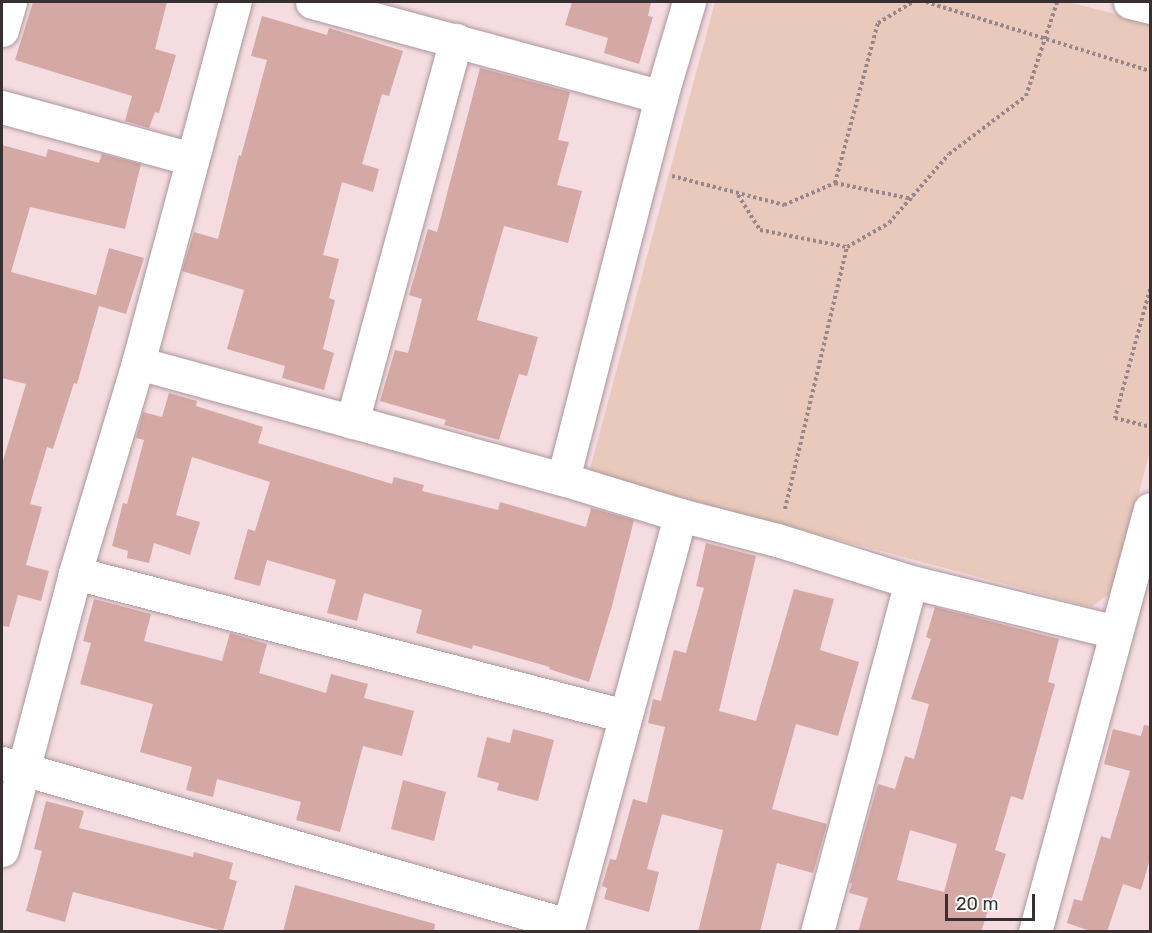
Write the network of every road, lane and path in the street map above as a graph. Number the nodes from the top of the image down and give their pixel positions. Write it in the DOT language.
graph roads {
  1 [pos="10,2"];
  2 [pos="235,2"];
  3 [pos="312,2"];
  4 [pos="689,2"];
  5 [pos="913,2"];
  6 [pos="926,2"];
  7 [pos="1057,2"];
  8 [pos="1130,2"];
  9 [pos="1150,7"];
  10 [pos="2,30"];
  11 [pos="1047,39"];
  12 [pos="456,40"];
  13 [pos="1150,71"];
  14 [pos="661,97"];
  15 [pos="2,107"];
  16 [pos="192,159"];
  17 [pos="642,168"];
  18 [pos="835,183"];
  19 [pos="738,194"];
  20 [pos="912,199"];
  21 [pos="847,247"];
  22 [pos="1150,290"];
  23 [pos="138,363"];
  24 [pos="352,422"];
  25 [pos="1150,427"];
  26 [pos="563,479"];
  27 [pos="1150,509"];
  28 [pos="680,515"];
  29 [pos="777,540"];
  30 [pos="75,573"];
  31 [pos="911,582"];
  32 [pos="1116,632"];
  33 [pos="626,716"];
  34 [pos="12,766"];
  35 [pos="2,850"];
  36 [pos="567,928"];
  37 [pos="817,932"];
  38 [pos="1035,932"];
  1 -- 10 [label="street"];
  2 -- 16 [label="street"];
  3 -- 12 [label="street"];
  4 -- 14 [label="street"];
  5 -- 18 [label="path"];
  6 -- 11 [label="path"];
  7 -- 11 [label="path"];
  8 -- 9 [label="street"];
  11 -- 13 [label="path"];
  11 -- 20 [label="path"];
  12 -- 14 [label="street"];
  12 -- 24 [label="street"];
  14 -- 17 [label="street"];
  15 -- 16 [label="street"];
  16 -- 23 [label="street"];
  17 -- 19 [label="path"];
  17 -- 26 [label="street"];
  18 -- 19 [label="path"];
  18 -- 20 [label="path"];
  19 -- 21 [label="path"];
  20 -- 21 [label="path"];
  21 -- 29 [label="path"];
  22 -- 25 [label="path"];
  23 -- 24 [label="street"];
  23 -- 30 [label="street"];
  24 -- 26 [label="street"];
  26 -- 28 [label="street"];
  27 -- 32 [label="street"];
  28 -- 29 [label="street"];
  28 -- 33 [label="street"];
  29 -- 31 [label="street"];
  30 -- 33 [label="street"];
  30 -- 34 [label="street"];
  31 -- 32 [label="street"];
  31 -- 37 [label="street"];
  32 -- 38 [label="street"];
  33 -- 36 [label="street"];
  34 -- 35 [label="street"];
  34 -- 36 [label="street"];
}
